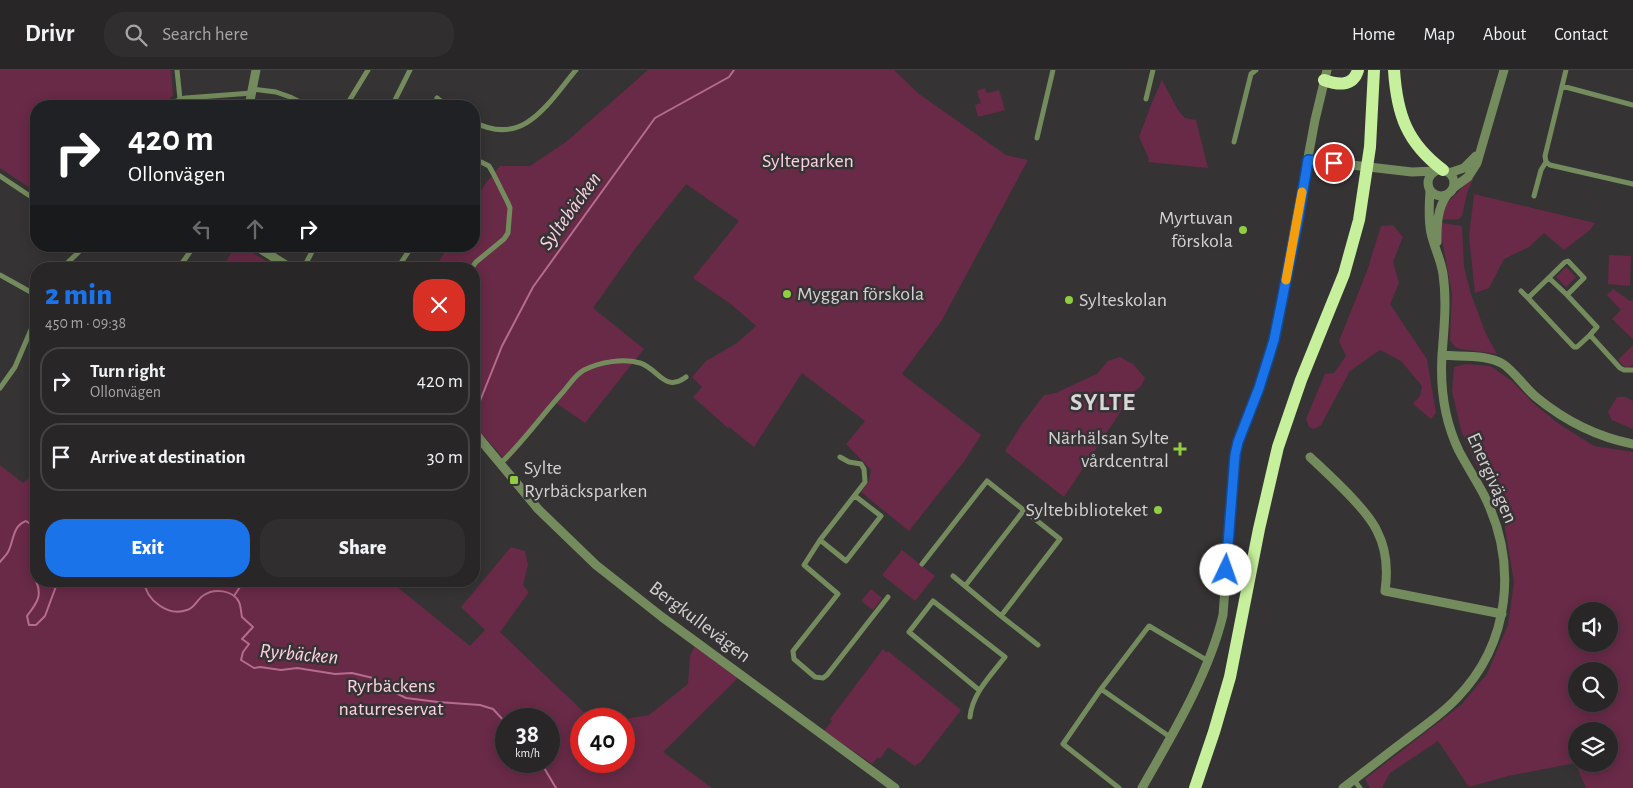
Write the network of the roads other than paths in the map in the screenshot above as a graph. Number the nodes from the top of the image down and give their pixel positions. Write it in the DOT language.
graph roads {
  1 [pos="177,70"];
  2 [pos="256,70"];
  3 [pos="368,70"];
  4 [pos="410,70"];
  5 [pos="576,70"];
  6 [pos="1053,70"];
  7 [pos="1153,70"];
  8 [pos="1246,70"];
  9 [pos="1358,70"];
  10 [pos="1374,70"];
  11 [pos="1383,70"];
  12 [pos="1394,70"];
  13 [pos="1504,70"];
  14 [pos="1566,70"];
  15 [pos="1254,71"];
  16 [pos="1326,75"];
  17 [pos="1562,86"];
  18 [pos="252,91"];
  19 [pos="438,98"];
  20 [pos="180,99"];
  21 [pos="1146,99"];
  22 [pos="250,100"];
  23 [pos="297,100"];
  24 [pos="350,100"];
  25 [pos="395,100"];
  26 [pos="440,100"];
  27 [pos="1633,105"];
  28 [pos="480,124"];
  29 [pos="1037,138"];
  30 [pos="1234,142"];
  31 [pos="1479,152"];
  32 [pos="1308,160"];
  33 [pos="480,162"];
  34 [pos="1546,162"];
  35 [pos="1442,171"];
  36 [pos="1412,172"];
  37 [pos="0,176"];
  38 [pos="1633,184"];
  39 [pos="1429,188"];
  40 [pos="1450,192"];
  41 [pos="30,196"];
  42 [pos="1534,196"];
  43 [pos="79,252"];
  44 [pos="265,252"];
  45 [pos="1438,252"];
  46 [pos="68,262"];
  47 [pos="281,262"];
  48 [pos="476,262"];
  49 [pos="0,275"];
  50 [pos="1549,278"];
  51 [pos="1521,291"];
  52 [pos="30,292"];
  53 [pos="1567,295"];
  54 [pos="1528,298"];
  55 [pos="30,332"];
  56 [pos="1590,335"];
  57 [pos="1442,355"];
  58 [pos="1633,370"];
  59 [pos="686,377"];
  60 [pos="0,388"];
  61 [pos="480,439"];
  62 [pos="1633,444"];
  63 [pos="840,457"];
  64 [pos="1310,457"];
  65 [pos="500,464"];
  66 [pos="855,496"];
  67 [pos="1024,510"];
  68 [pos="820,540"];
  69 [pos="922,564"];
  70 [pos="952,576"];
  71 [pos="964,586"];
  72 [pos="888,597"];
  73 [pos="1502,614"];
  74 [pos="1001,616"];
  75 [pos="1038,645"];
  76 [pos="1208,661"];
  77 [pos="1101,689"];
  78 [pos="979,690"];
  79 [pos="970,717"];
  80 [pos="1170,737"];
  81 [pos="1354,780"];
  82 [pos="895,788"];
  83 [pos="1119,788"];
  84 [pos="1142,788"];
  85 [pos="1194,788"];
  86 [pos="1204,788"];
  87 [pos="1343,788"];
  88 [pos="1360,788"];
  1 -- 20 [label="street"];
  2 -- 18 [label="street"];
  3 -- 24 [label="street"];
  4 -- 25 [label="street"];
  5 -- 28 [label="street"];
  6 -- 29 [label="street"];
  7 -- 21 [label="street"];
  8 -- 15 [label="street"];
  9 -- 16 [label="highway"];
  10 -- 85 [label="highway"];
  11 -- 86 [label="highway"];
  12 -- 35 [label="highway"];
  13 -- 31 [label="street"];
  14 -- 17 [label="street"];
  15 -- 30 [label="street"];
  16 -- 32 [label="street"];
  17 -- 27 [label="street"];
  17 -- 34 [label="street"];
  18 -- 20 [label="street"];
  18 -- 22 [label="street"];
  18 -- 23 [label="street"];
  19 -- 26 [label="street"];
  31 -- 35 [label="street"];
  31 -- 40 [label="street"];
  32 -- 36 [label="street"];
  32 -- 76 [label="street"];
  33 -- 48 [label="street"];
  34 -- 38 [label="street"];
  34 -- 42 [label="street"];
  35 -- 36 [label="street"];
  35 -- 39 [label="street"];
  35 -- 40 [label="street"];
  36 -- 39 [label="street"];
  37 -- 41 [label="street"];
  39 -- 40 [label="street"];
  39 -- 45 [label="street"];
  40 -- 45 [label="street"];
  43 -- 46 [label="street"];
  44 -- 47 [label="street"];
  45 -- 57 [label="street, Energivägen"];
  49 -- 52 [label="street"];
  50 -- 53 [label="street"];
  50 -- 53 [label="street"];
  50 -- 54 [label="street"];
  51 -- 54 [label="street"];
  53 -- 56 [label="street"];
  54 -- 56 [label="street"];
  55 -- 60 [label="street"];
  56 -- 58 [label="street"];
  57 -- 62 [label="street"];
  57 -- 73 [label="street, Energivägen"];
  59 -- 65 [label="street"];
  61 -- 65 [label="street, Bergkullevägen"];
  63 -- 66 [label="street"];
  64 -- 73 [label="street"];
  65 -- 82 [label="street, Bergkullevägen"];
  66 -- 68 [label="street"];
  66 -- 68 [label="street"];
  67 -- 69 [label="street"];
  67 -- 71 [label="street"];
  67 -- 74 [label="street"];
  68 -- 72 [label="street"];
  70 -- 71 [label="street"];
  71 -- 74 [label="street"];
  73 -- 81 [label="street, Energivägen"];
  74 -- 75 [label="street"];
  76 -- 77 [label="street"];
  76 -- 80 [label="street"];
  77 -- 80 [label="street"];
  77 -- 83 [label="street"];
  78 -- 78 [label="street"];
  78 -- 79 [label="street"];
  80 -- 84 [label="street"];
  81 -- 87 [label="street, Energivägen"];
  81 -- 88 [label="street"];
}
